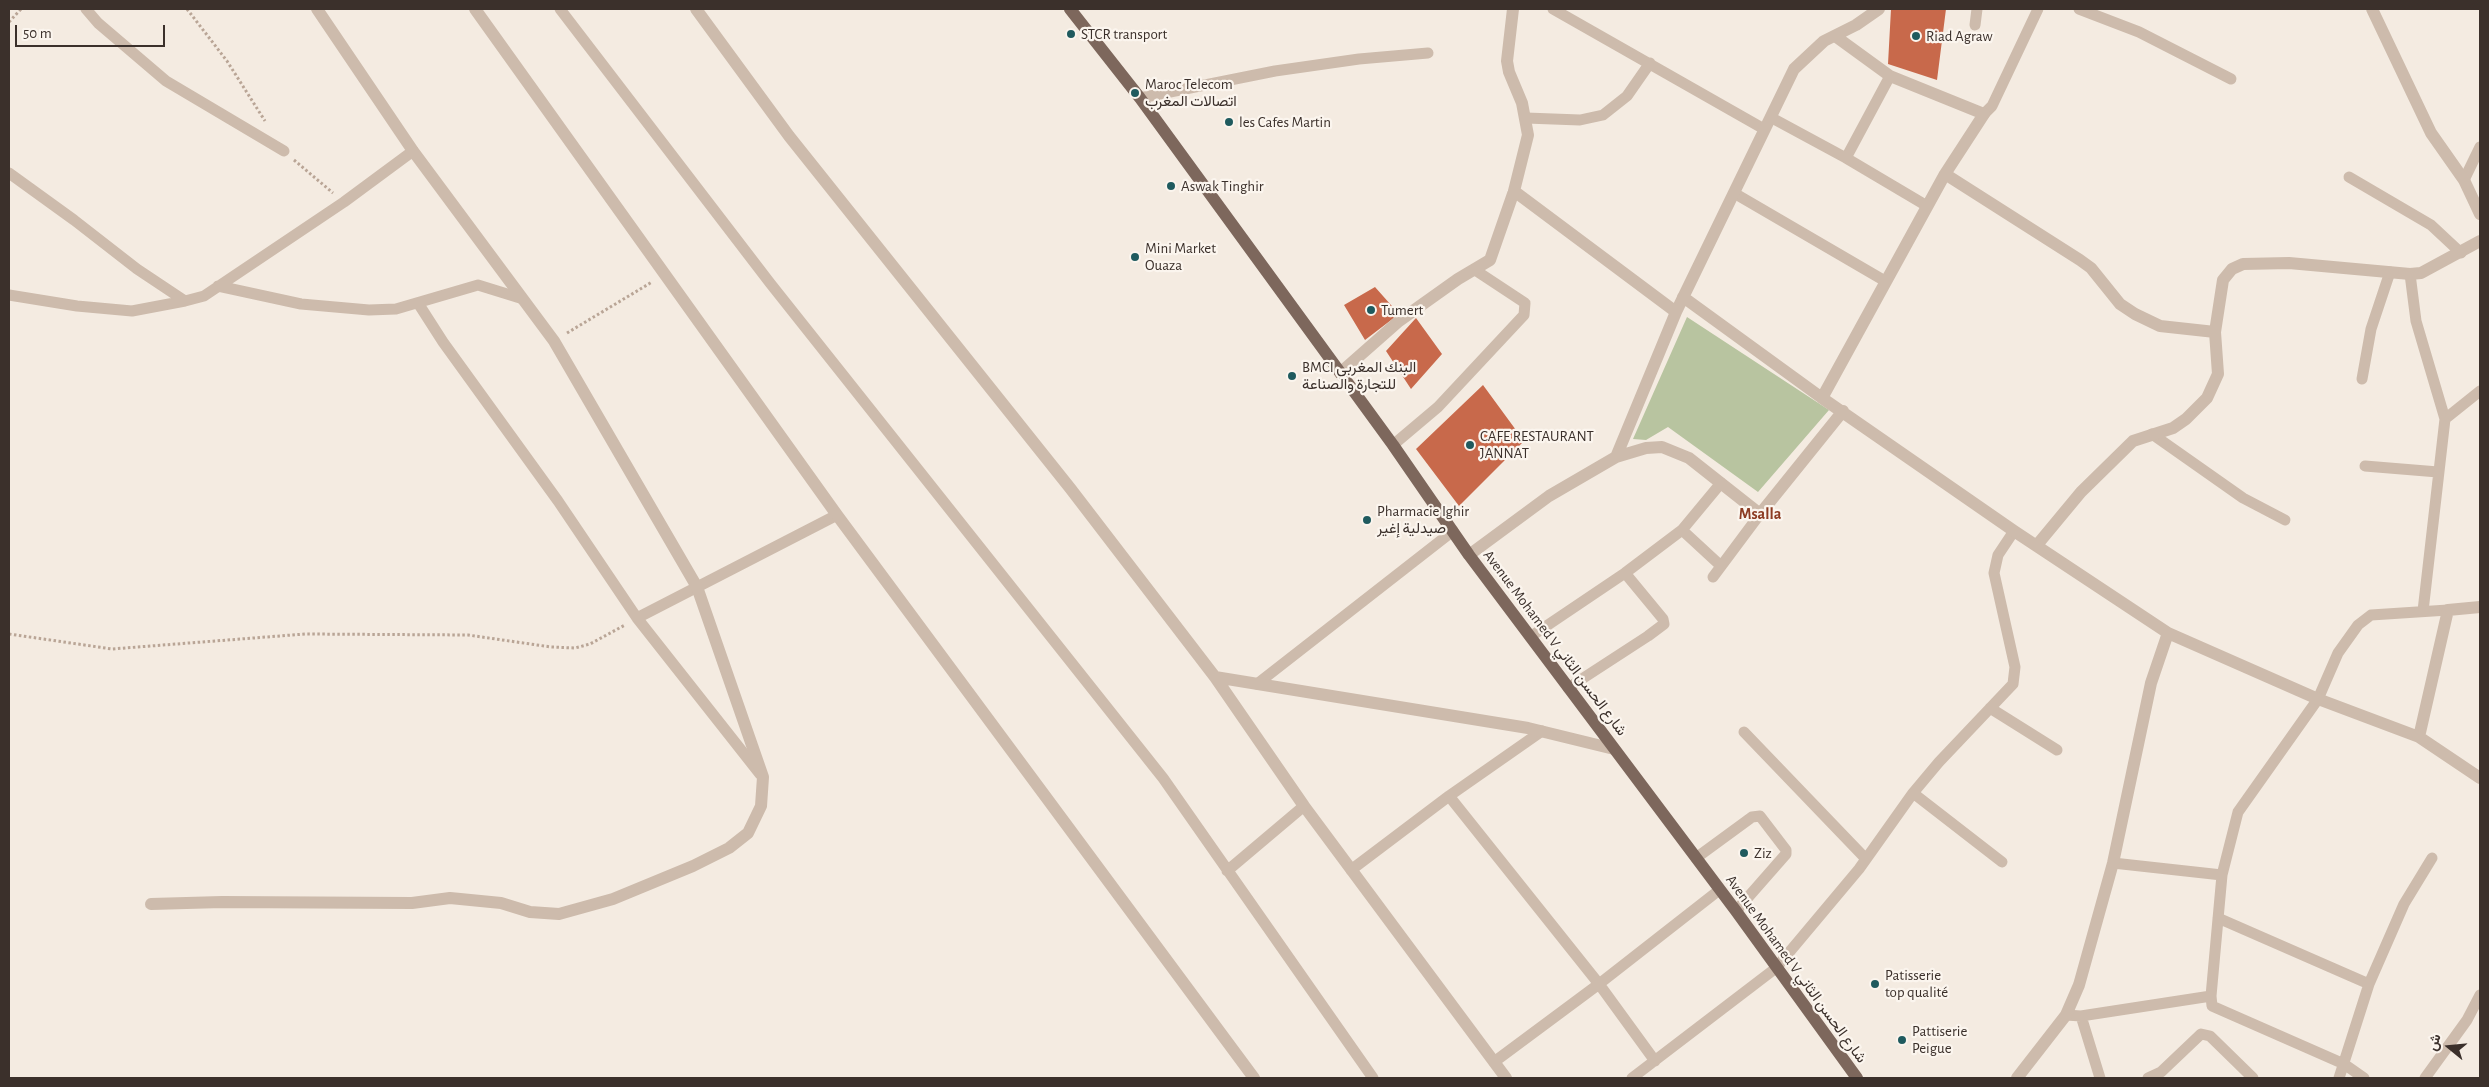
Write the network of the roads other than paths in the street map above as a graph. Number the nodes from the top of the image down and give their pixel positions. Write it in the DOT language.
graph roads {
  1 [pos="86,9"];
  2 [pos="317,9"];
  3 [pos="475,9"];
  4 [pos="560,9"];
  5 [pos="696,9"];
  6 [pos="1070,9"];
  7 [pos="1513,9"];
  8 [pos="1553,9"];
  9 [pos="1879,9"];
  10 [pos="1977,9"];
  11 [pos="2038,9"];
  12 [pos="2079,9"];
  13 [pos="2372,9"];
  14 [pos="2100,12"];
  15 [pos="1975,25"];
  16 [pos="1835,36"];
  17 [pos="1428,53"];
  18 [pos="1650,63"];
  19 [pos="1890,76"];
  20 [pos="2231,79"];
  21 [pos="1140,98"];
  22 [pos="1984,114"];
  23 [pos="1526,118"];
  24 [pos="1772,118"];
  25 [pos="1764,129"];
  26 [pos="2480,147"];
  27 [pos="284,151"];
  28 [pos="413,151"];
  29 [pos="1846,158"];
  30 [pos="9,173"];
  31 [pos="1945,174"];
  32 [pos="2349,176"];
  33 [pos="2464,180"];
  34 [pos="1514,192"];
  35 [pos="1734,193"];
  36 [pos="1927,206"];
  37 [pos="2480,214"];
  38 [pos="2480,241"];
  39 [pos="2461,253"];
  40 [pos="1475,270"];
  41 [pos="2390,272"];
  42 [pos="2410,274"];
  43 [pos="1885,281"];
  44 [pos="218,286"];
  45 [pos="9,295"];
  46 [pos="1683,297"];
  47 [pos="520,298"];
  48 [pos="185,301"];
  49 [pos="418,303"];
  50 [pos="1676,312"];
  51 [pos="2215,332"];
  52 [pos="1340,373"];
  53 [pos="2362,379"];
  54 [pos="2479,396"];
  55 [pos="1822,398"];
  56 [pos="1843,411"];
  57 [pos="2445,419"];
  58 [pos="2152,434"];
  59 [pos="1393,445"];
  60 [pos="1616,457"];
  61 [pos="2365,466"];
  62 [pos="2438,472"];
  63 [pos="1721,483"];
  64 [pos="1760,514"];
  65 [pos="837,515"];
  66 [pos="2285,520"];
  67 [pos="1682,530"];
  68 [pos="1453,531"];
  69 [pos="2014,532"];
  70 [pos="2037,545"];
  71 [pos="1469,555"];
  72 [pos="1721,566"];
  73 [pos="1625,573"];
  74 [pos="1713,577"];
  75 [pos="698,587"];
  76 [pos="2480,607"];
  77 [pos="2448,610"];
  78 [pos="2423,611"];
  79 [pos="637,618"];
  80 [pos="2168,633"];
  81 [pos="1530,637"];
  82 [pos="1215,677"];
  83 [pos="1257,684"];
  84 [pos="1568,688"];
  85 [pos="2318,699"];
  86 [pos="1990,708"];
  87 [pos="1542,731"];
  88 [pos="1744,732"];
  89 [pos="2419,736"];
  90 [pos="1614,749"];
  91 [pos="2057,750"];
  92 [pos="763,777"];
  93 [pos="2480,778"];
  94 [pos="1913,793"];
  95 [pos="1449,796"];
  96 [pos="1304,806"];
  97 [pos="1696,858"];
  98 [pos="2432,858"];
  99 [pos="1866,859"];
  100 [pos="2002,862"];
  101 [pos="2113,863"];
  102 [pos="1352,870"];
  103 [pos="1228,871"];
  104 [pos="2222,875"];
  105 [pos="1718,891"];
  106 [pos="151,904"];
  107 [pos="1736,911"];
  108 [pos="2218,918"];
  109 [pos="1776,968"];
  110 [pos="1599,984"];
  111 [pos="2369,984"];
  112 [pos="2480,995"];
  113 [pos="2210,996"];
  114 [pos="2066,1015"];
  115 [pos="2081,1016"];
  116 [pos="1655,1061"];
  117 [pos="1494,1062"];
  118 [pos="2344,1064"];
  119 [pos="1254,1078"];
  120 [pos="1373,1078"];
  121 [pos="1506,1078"];
  122 [pos="1632,1078"];
  123 [pos="1857,1078"];
  124 [pos="2017,1078"];
  125 [pos="2100,1078"];
  126 [pos="2148,1078"];
  127 [pos="2253,1078"];
  128 [pos="2339,1078"];
  129 [pos="2364,1078"];
  130 [pos="2425,1078"];
  1 -- 27 [label="lane"];
  2 -- 28 [label="street"];
  3 -- 65 [label="street"];
  4 -- 103 [label="lane"];
  5 -- 82 [label="street"];
  6 -- 21 [label="main road, Avenue Mohamed V شارع الحسن الثاني"];
  7 -- 23 [label="street"];
  8 -- 18 [label="lane"];
  9 -- 16 [label="street"];
  10 -- 15 [label="lane"];
  11 -- 22 [label="lane"];
  12 -- 14 [label="lane"];
  13 -- 33 [label="street"];
  14 -- 20 [label="lane"];
  16 -- 19 [label="street"];
  16 -- 24 [label="street"];
  17 -- 21 [label="lane"];
  18 -- 23 [label="lane"];
  18 -- 25 [label="lane"];
  19 -- 22 [label="street"];
  19 -- 29 [label="lane"];
  21 -- 52 [label="main road, Avenue Mohamed V شارع الحسن الثاني"];
  22 -- 31 [label="street"];
  23 -- 34 [label="street"];
  24 -- 25 [label="street"];
  24 -- 29 [label="lane"];
  25 -- 35 [label="street"];
  26 -- 33 [label="lane"];
  28 -- 44 [label="lane"];
  28 -- 47 [label="street"];
  29 -- 36 [label="lane"];
  30 -- 48 [label="lane"];
  31 -- 36 [label="street"];
  31 -- 51 [label="street"];
  32 -- 39 [label="lane"];
  33 -- 37 [label="street"];
  34 -- 40 [label="street"];
  34 -- 50 [label="street"];
  35 -- 43 [label="lane"];
  35 -- 46 [label="street"];
  36 -- 43 [label="street"];
  38 -- 39 [label="street"];
  39 -- 42 [label="street"];
  40 -- 52 [label="street"];
  40 -- 59 [label="lane"];
  41 -- 42 [label="street"];
  41 -- 51 [label="street"];
  41 -- 53 [label="lane"];
  42 -- 57 [label="lane"];
  43 -- 55 [label="street"];
  44 -- 48 [label="lane"];
  44 -- 49 [label="lane"];
  45 -- 48 [label="lane"];
  46 -- 50 [label="street"];
  46 -- 55 [label="street"];
  47 -- 49 [label="lane"];
  47 -- 75 [label="street"];
  49 -- 79 [label="lane"];
  50 -- 60 [label="street"];
  51 -- 58 [label="street"];
  52 -- 59 [label="main road, Avenue Mohamed V شارع الحسن الثاني"];
  54 -- 57 [label="lane"];
  55 -- 56 [label="street"];
  56 -- 64 [label="street"];
  56 -- 69 [label="street"];
  57 -- 62 [label="lane"];
  58 -- 66 [label="lane"];
  58 -- 70 [label="street"];
  59 -- 68 [label="main road, Avenue Mohamed V شارع الحسن الثاني"];
  60 -- 63 [label="street"];
  60 -- 71 [label="street"];
  61 -- 62 [label="lane"];
  62 -- 78 [label="lane"];
  63 -- 64 [label="street"];
  63 -- 67 [label="lane"];
  64 -- 72 [label="lane"];
  65 -- 75 [label="lane"];
  65 -- 119 [label="street"];
  67 -- 72 [label="lane"];
  67 -- 73 [label="lane"];
  68 -- 71 [label="main road, Avenue Mohamed V شارع الحسن الثاني"];
  68 -- 83 [label="lane"];
  69 -- 70 [label="street"];
  69 -- 86 [label="lane"];
  70 -- 80 [label="street"];
  71 -- 81 [label="main road, Avenue Mohamed V شارع الحسن الثاني"];
  72 -- 74 [label="lane"];
  73 -- 81 [label="lane"];
  73 -- 84 [label="lane"];
  75 -- 79 [label="lane"];
  75 -- 92 [label="street"];
  76 -- 77 [label="street"];
  77 -- 78 [label="lane"];
  77 -- 89 [label="street"];
  78 -- 85 [label="lane"];
  79 -- 92 [label="lane"];
  80 -- 85 [label="street"];
  80 -- 101 [label="street"];
  81 -- 84 [label="main road, Avenue Mohamed V شارع الحسن الثاني"];
  82 -- 83 [label="street"];
  82 -- 96 [label="street"];
  83 -- 87 [label="street"];
  84 -- 90 [label="main road, Avenue Mohamed V شارع الحسن الثاني"];
  85 -- 89 [label="street"];
  85 -- 104 [label="lane"];
  86 -- 91 [label="lane"];
  86 -- 94 [label="lane"];
  87 -- 90 [label="street"];
  87 -- 95 [label="lane"];
  88 -- 99 [label="lane"];
  89 -- 93 [label="street"];
  90 -- 97 [label="main road, Avenue Mohamed V شارع الحسن الثاني"];
  92 -- 106 [label="street"];
  94 -- 99 [label="lane"];
  94 -- 100 [label="lane"];
  95 -- 102 [label="lane"];
  95 -- 110 [label="lane"];
  96 -- 102 [label="street"];
  96 -- 103 [label="lane"];
  97 -- 105 [label="main road, Avenue Mohamed V شارع الحسن الثاني"];
  97 -- 107 [label="lane"];
  98 -- 111 [label="lane"];
  99 -- 109 [label="lane"];
  101 -- 104 [label="lane"];
  101 -- 114 [label="street"];
  102 -- 117 [label="street"];
  103 -- 120 [label="lane"];
  104 -- 108 [label="lane"];
  105 -- 107 [label="main road, Avenue Mohamed V شارع الحسن الثاني"];
  105 -- 110 [label="lane"];
  107 -- 109 [label="main road, Avenue Mohamed V شارع الحسن الثاني"];
  108 -- 111 [label="lane"];
  108 -- 113 [label="lane"];
  109 -- 116 [label="lane"];
  109 -- 123 [label="main road, Avenue Mohamed V شارع الحسن الثاني"];
  110 -- 116 [label="lane"];
  110 -- 117 [label="lane"];
  111 -- 118 [label="lane"];
  112 -- 130 [label="lane"];
  113 -- 115 [label="lane"];
  113 -- 118 [label="lane"];
  114 -- 115 [label="lane"];
  114 -- 124 [label="street"];
  115 -- 125 [label="lane"];
  116 -- 122 [label="lane"];
  117 -- 121 [label="street"];
  118 -- 128 [label="lane"];
  118 -- 129 [label="lane"];
  126 -- 127 [label="lane"];
}
